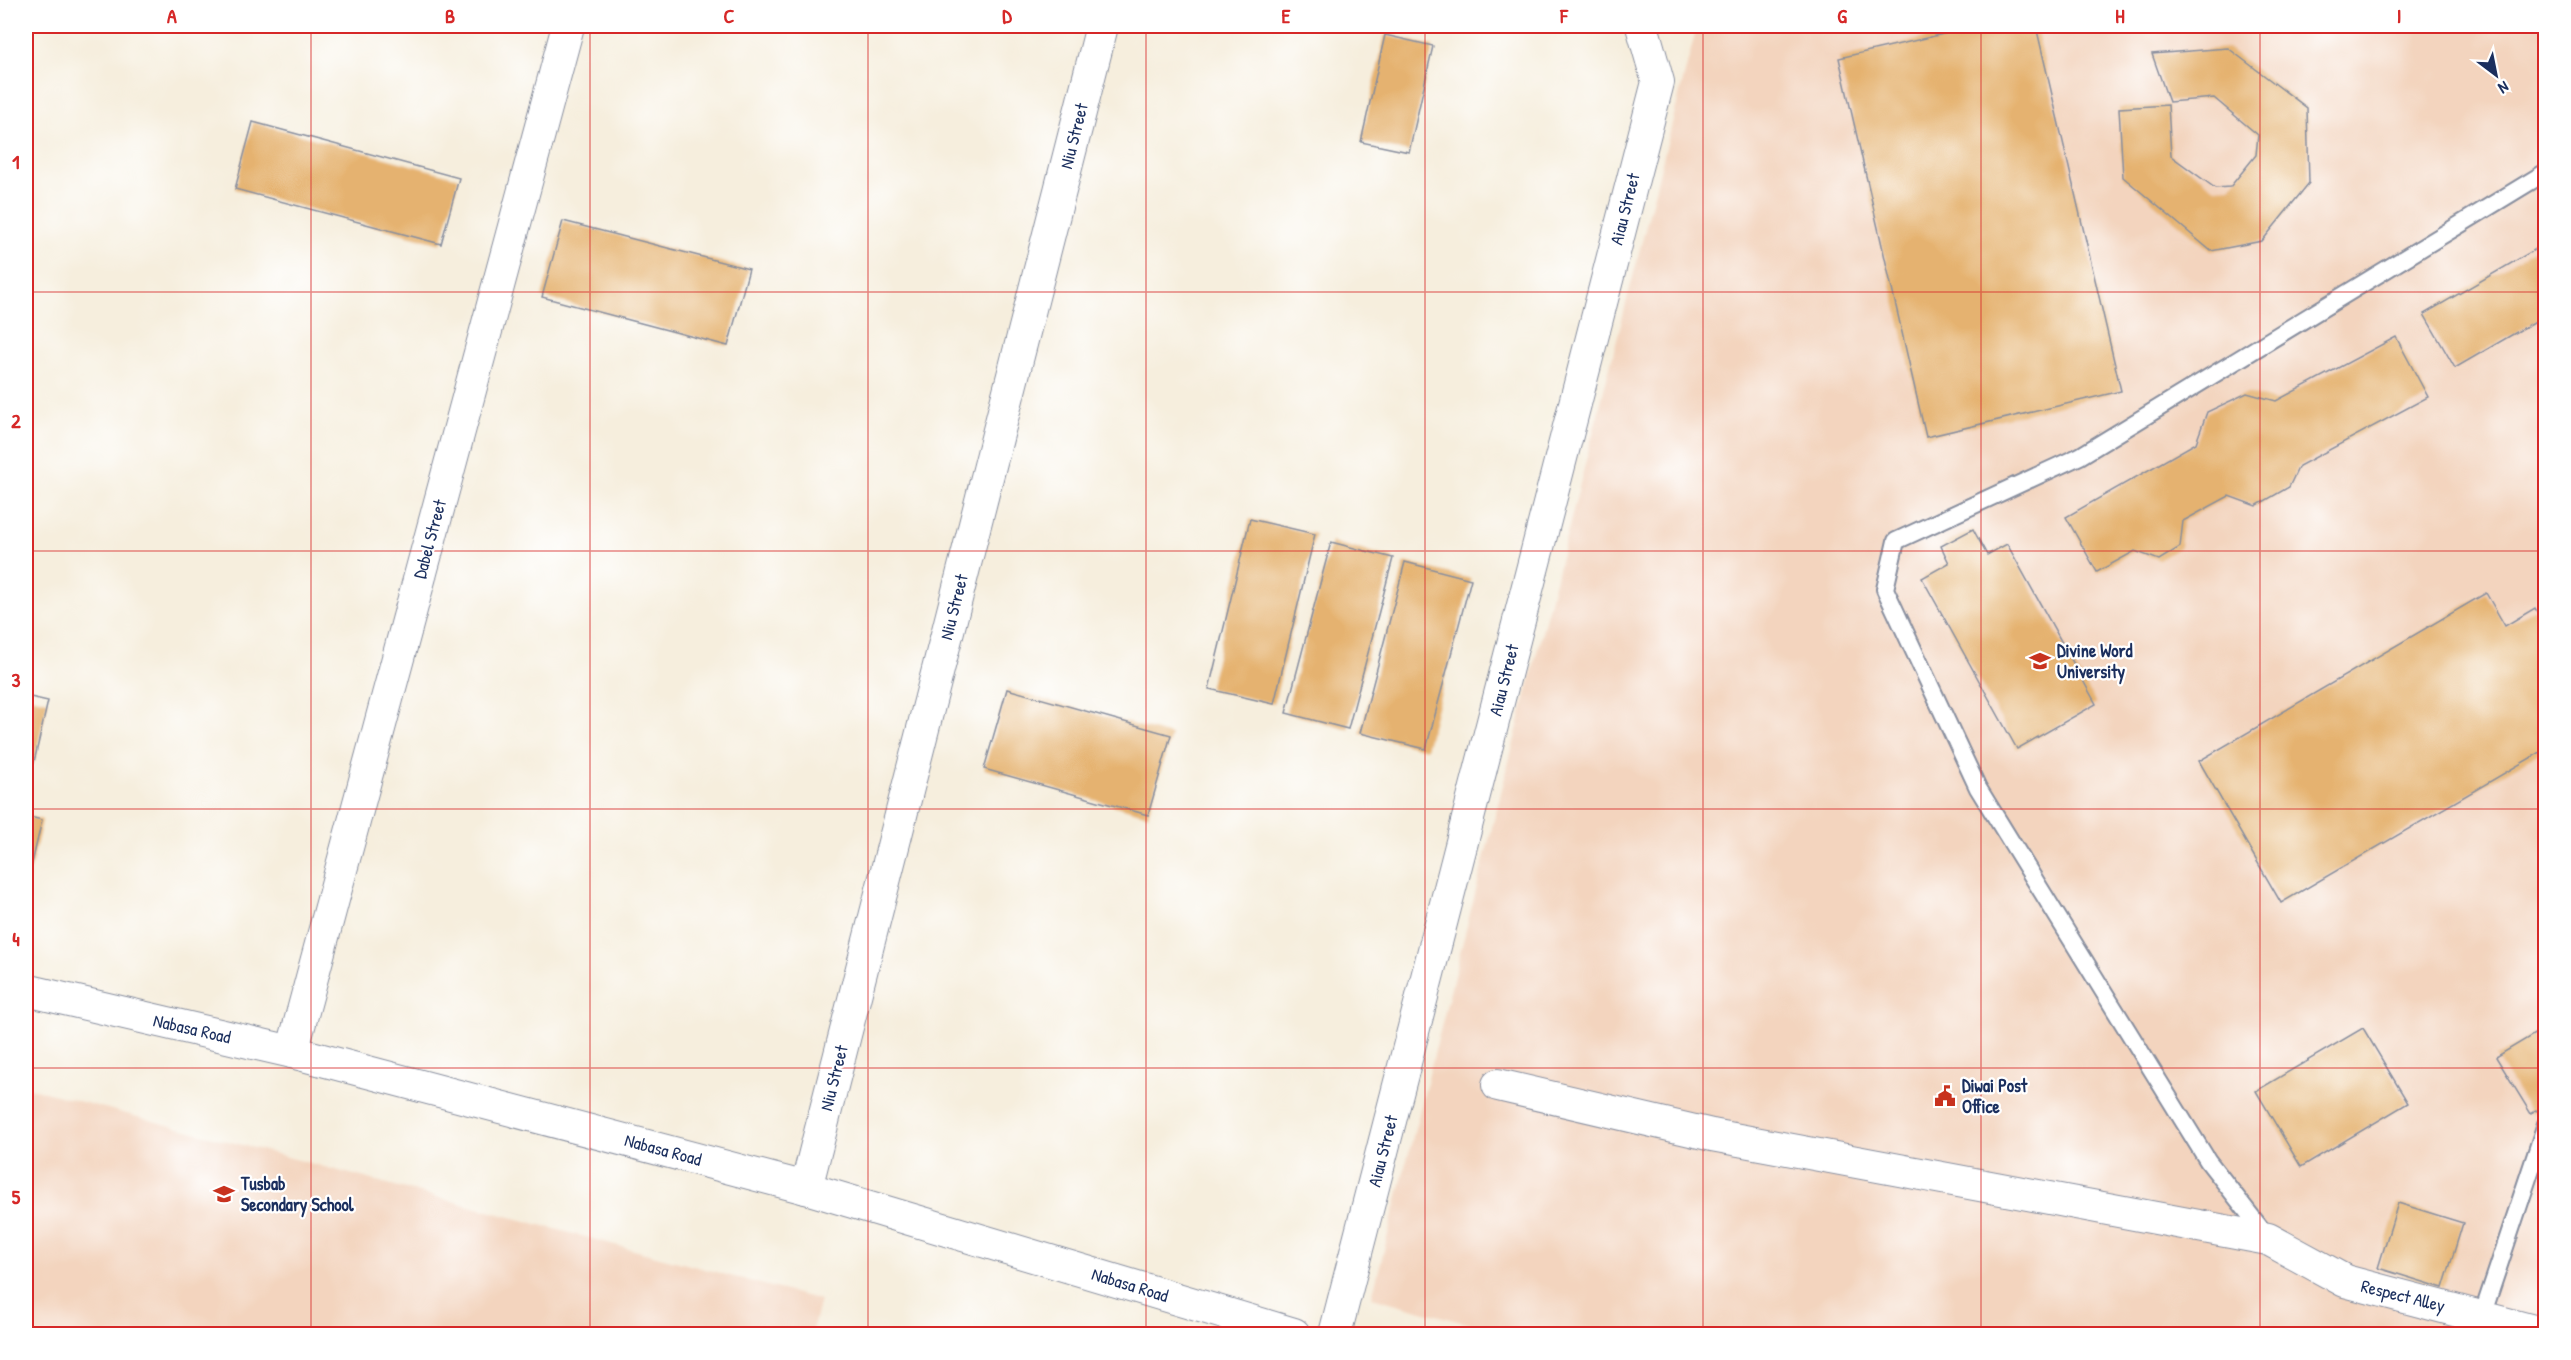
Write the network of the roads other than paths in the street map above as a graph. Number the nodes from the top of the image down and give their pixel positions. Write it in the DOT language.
graph roads {
  1 [pos="568,26"];
  2 [pos="1102,26"];
  3 [pos="1642,26"];
  4 [pos="2546,171"];
  5 [pos="26,990"];
  6 [pos="292,1052"];
  7 [pos="1498,1085"];
  8 [pos="2546,1124"];
  9 [pos="806,1188"];
  10 [pos="2268,1239"];
  11 [pos="2482,1316"];
  12 [pos="1294,1335"];
  13 [pos="1335,1335"];
  14 [pos="2545,1335"];
  1 -- 6 [label="street, Dabel Street"];
  2 -- 9 [label="street, Niu Street"];
  3 -- 13 [label="street, Aiau Street"];
  4 -- 10 [label="lane"];
  5 -- 6 [label="street, Nabasa Road"];
  6 -- 9 [label="street, Nabasa Road"];
  7 -- 10 [label="street, Respect Alley"];
  8 -- 11 [label="lane"];
  9 -- 12 [label="street, Nabasa Road"];
  10 -- 11 [label="street, Respect Alley"];
  11 -- 14 [label="street, Respect Alley"];
}
